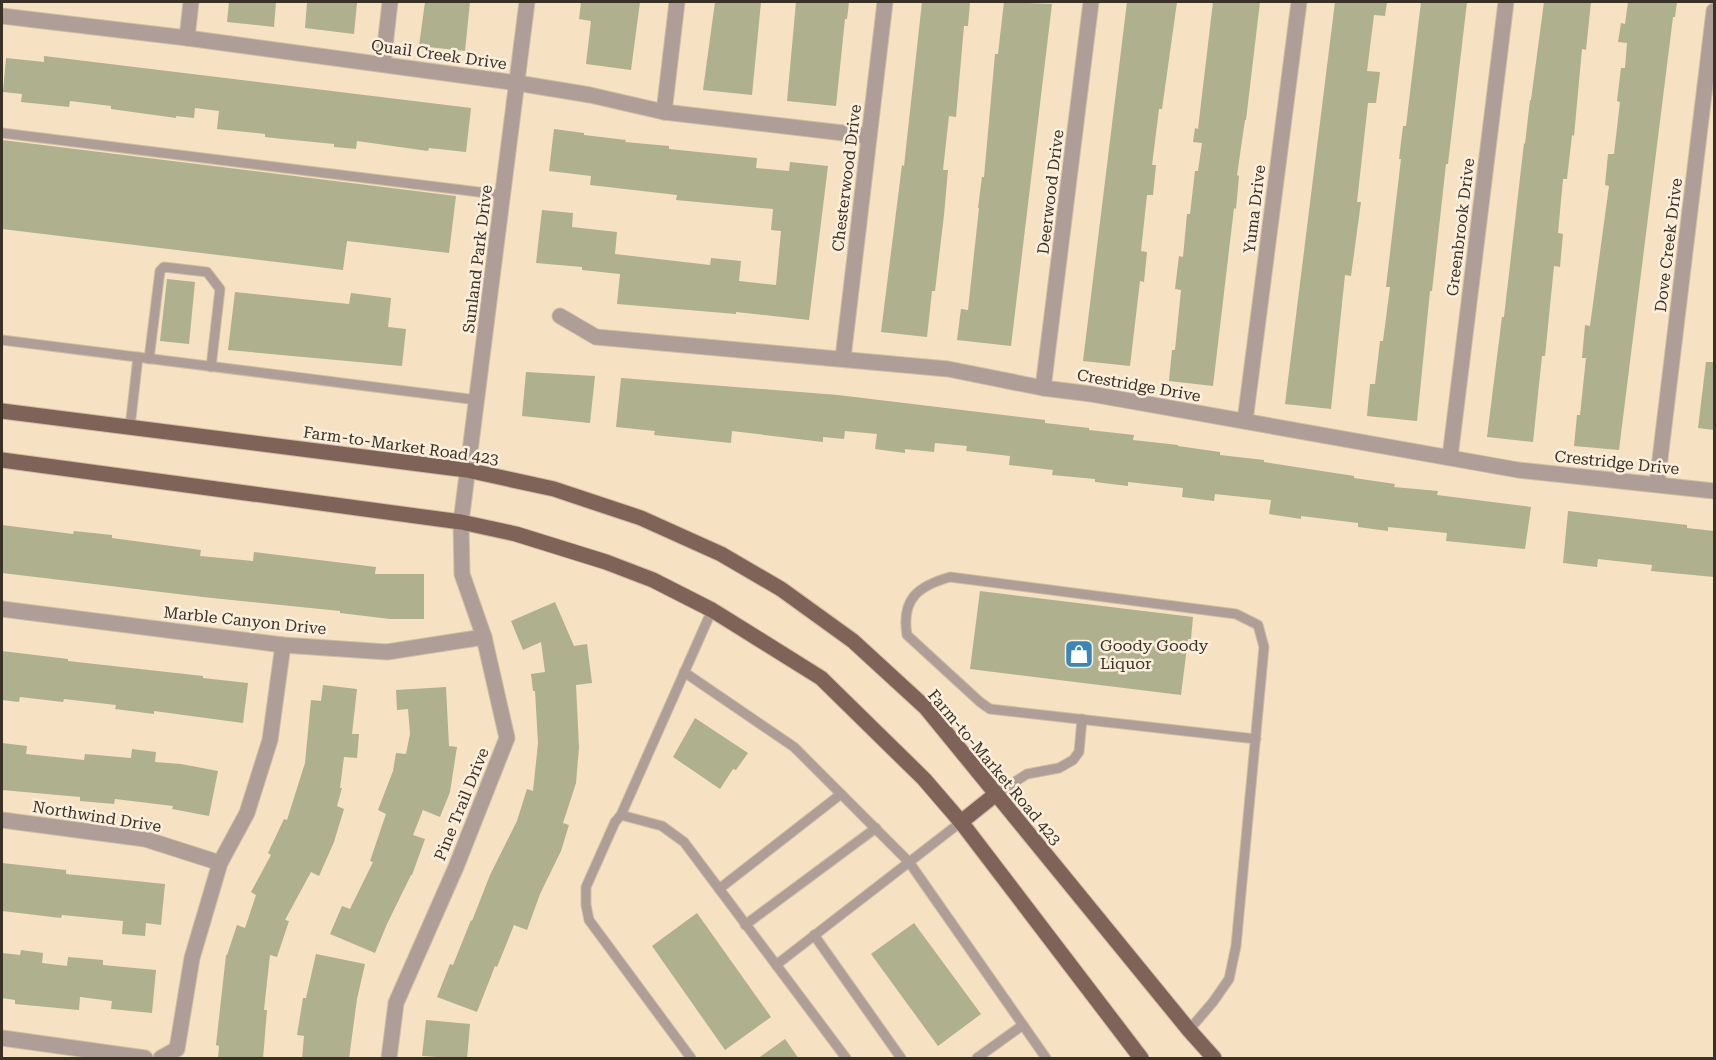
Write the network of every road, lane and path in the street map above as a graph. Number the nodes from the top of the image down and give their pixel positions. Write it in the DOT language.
graph roads {
  1 [pos="191,2"];
  2 [pos="390,2"];
  3 [pos="527,2"];
  4 [pos="677,2"];
  5 [pos="885,2"];
  6 [pos="1091,2"];
  7 [pos="1299,2"];
  8 [pos="1506,2"];
  9 [pos="1714,11"];
  10 [pos="2,16"];
  11 [pos="186,38"];
  12 [pos="383,64"];
  13 [pos="517,82"];
  14 [pos="664,112"];
  15 [pos="2,134"];
  16 [pos="869,136"];
  17 [pos="503,195"];
  18 [pos="560,316"];
  19 [pos="2,340"];
  20 [pos="138,357"];
  21 [pos="843,358"];
  22 [pos="149,359"];
  23 [pos="211,367"];
  24 [pos="1043,388"];
  25 [pos="477,400"];
  26 [pos="2,411"];
  27 [pos="1245,421"];
  28 [pos="130,428"];
  29 [pos="1450,458"];
  30 [pos="2,460"];
  31 [pos="467,470"];
  32 [pos="1657,484"];
  33 [pos="1714,491"];
  34 [pos="461,522"];
  35 [pos="2,609"];
  36 [pos="712,610"];
  37 [pos="484,637"];
  38 [pos="283,645"];
  39 [pos="684,672"];
  40 [pos="1082,719"];
  41 [pos="1256,739"];
  42 [pos="841,794"];
  43 [pos="996,794"];
  44 [pos="621,815"];
  45 [pos="2,820"];
  46 [pos="961,822"];
  47 [pos="876,828"];
  48 [pos="909,862"];
  49 [pos="220,863"];
  50 [pos="719,889"];
  51 [pos="746,925"];
  52 [pos="814,935"];
  53 [pos="776,965"];
  54 [pos="1023,1025"];
  55 [pos="1189,1030"];
  56 [pos="2,1038"];
  57 [pos="145,1059"];
  58 [pos="161,1059"];
  59 [pos="389,1059"];
  60 [pos="691,1059"];
  61 [pos="846,1059"];
  62 [pos="900,1059"];
  63 [pos="977,1059"];
  64 [pos="1046,1059"];
  65 [pos="1141,1059"];
  66 [pos="1214,1059"];
  1 -- 11 [label="street"];
  2 -- 12 [label="street"];
  3 -- 13 [label="street, Sunland Park Drive"];
  4 -- 14 [label="street"];
  5 -- 16 [label="street, Chesterwood Drive"];
  6 -- 24 [label="street, Deerwood Drive"];
  7 -- 27 [label="street, Yuma Drive"];
  8 -- 29 [label="street, Greenbrook Drive"];
  9 -- 32 [label="street, Dove Creek Drive"];
  10 -- 11 [label="street, Quail Creek Drive"];
  11 -- 12 [label="street, Quail Creek Drive"];
  12 -- 13 [label="street, Quail Creek Drive"];
  13 -- 14 [label="street, Quail Creek Drive"];
  13 -- 17 [label="street, Sunland Park Drive"];
  14 -- 16 [label="street, Quail Creek Drive"];
  15 -- 17 [label="lane"];
  16 -- 21 [label="street, Chesterwood Drive"];
  17 -- 25 [label="street, Sunland Park Drive"];
  18 -- 21 [label="street, Crestridge Drive"];
  19 -- 20 [label="lane"];
  20 -- 22 [label="lane"];
  20 -- 28 [label="lane"];
  21 -- 24 [label="street, Crestridge Drive"];
  22 -- 23 [label="lane"];
  22 -- 23 [label="lane"];
  23 -- 25 [label="lane"];
  24 -- 27 [label="street, Crestridge Drive"];
  25 -- 31 [label="street, Sunland Park Drive"];
  26 -- 28 [label="main road, Farm-to-Market Road 423"];
  27 -- 29 [label="street, Crestridge Drive"];
  28 -- 31 [label="main road, Farm-to-Market Road 423"];
  29 -- 32 [label="street, Crestridge Drive"];
  30 -- 34 [label="main road"];
  31 -- 34 [label="street, Sunland Park Drive"];
  31 -- 43 [label="main road, Farm-to-Market Road 423"];
  32 -- 33 [label="street, Crestridge Drive"];
  34 -- 36 [label="main road"];
  34 -- 37 [label="street, Pine Trail Drive"];
  35 -- 38 [label="street, Marble Canyon Drive"];
  36 -- 39 [label="lane"];
  36 -- 46 [label="main road"];
  37 -- 38 [label="street, Marble Canyon Drive"];
  37 -- 59 [label="street, Pine Trail Drive"];
  38 -- 49 [label="street"];
  39 -- 42 [label="lane"];
  39 -- 44 [label="lane"];
  40 -- 41 [label="lane"];
  40 -- 41 [label="lane"];
  40 -- 43 [label="lane"];
  41 -- 55 [label="lane"];
  42 -- 47 [label="lane"];
  42 -- 50 [label="lane"];
  43 -- 46 [label="main road"];
  43 -- 55 [label="main road, Farm-to-Market Road 423"];
  44 -- 50 [label="lane"];
  44 -- 60 [label="lane"];
  45 -- 49 [label="street, Northwind Drive"];
  46 -- 48 [label="lane"];
  46 -- 65 [label="main road"];
  47 -- 48 [label="lane"];
  47 -- 51 [label="lane"];
  48 -- 52 [label="lane"];
  48 -- 54 [label="lane"];
  49 -- 58 [label="street"];
  50 -- 51 [label="lane"];
  51 -- 53 [label="lane"];
  52 -- 53 [label="lane"];
  52 -- 62 [label="lane"];
  53 -- 61 [label="lane"];
  54 -- 63 [label="lane"];
  54 -- 64 [label="lane"];
  55 -- 66 [label="main road, Farm-to-Market Road 423"];
  56 -- 57 [label="street"];
}
